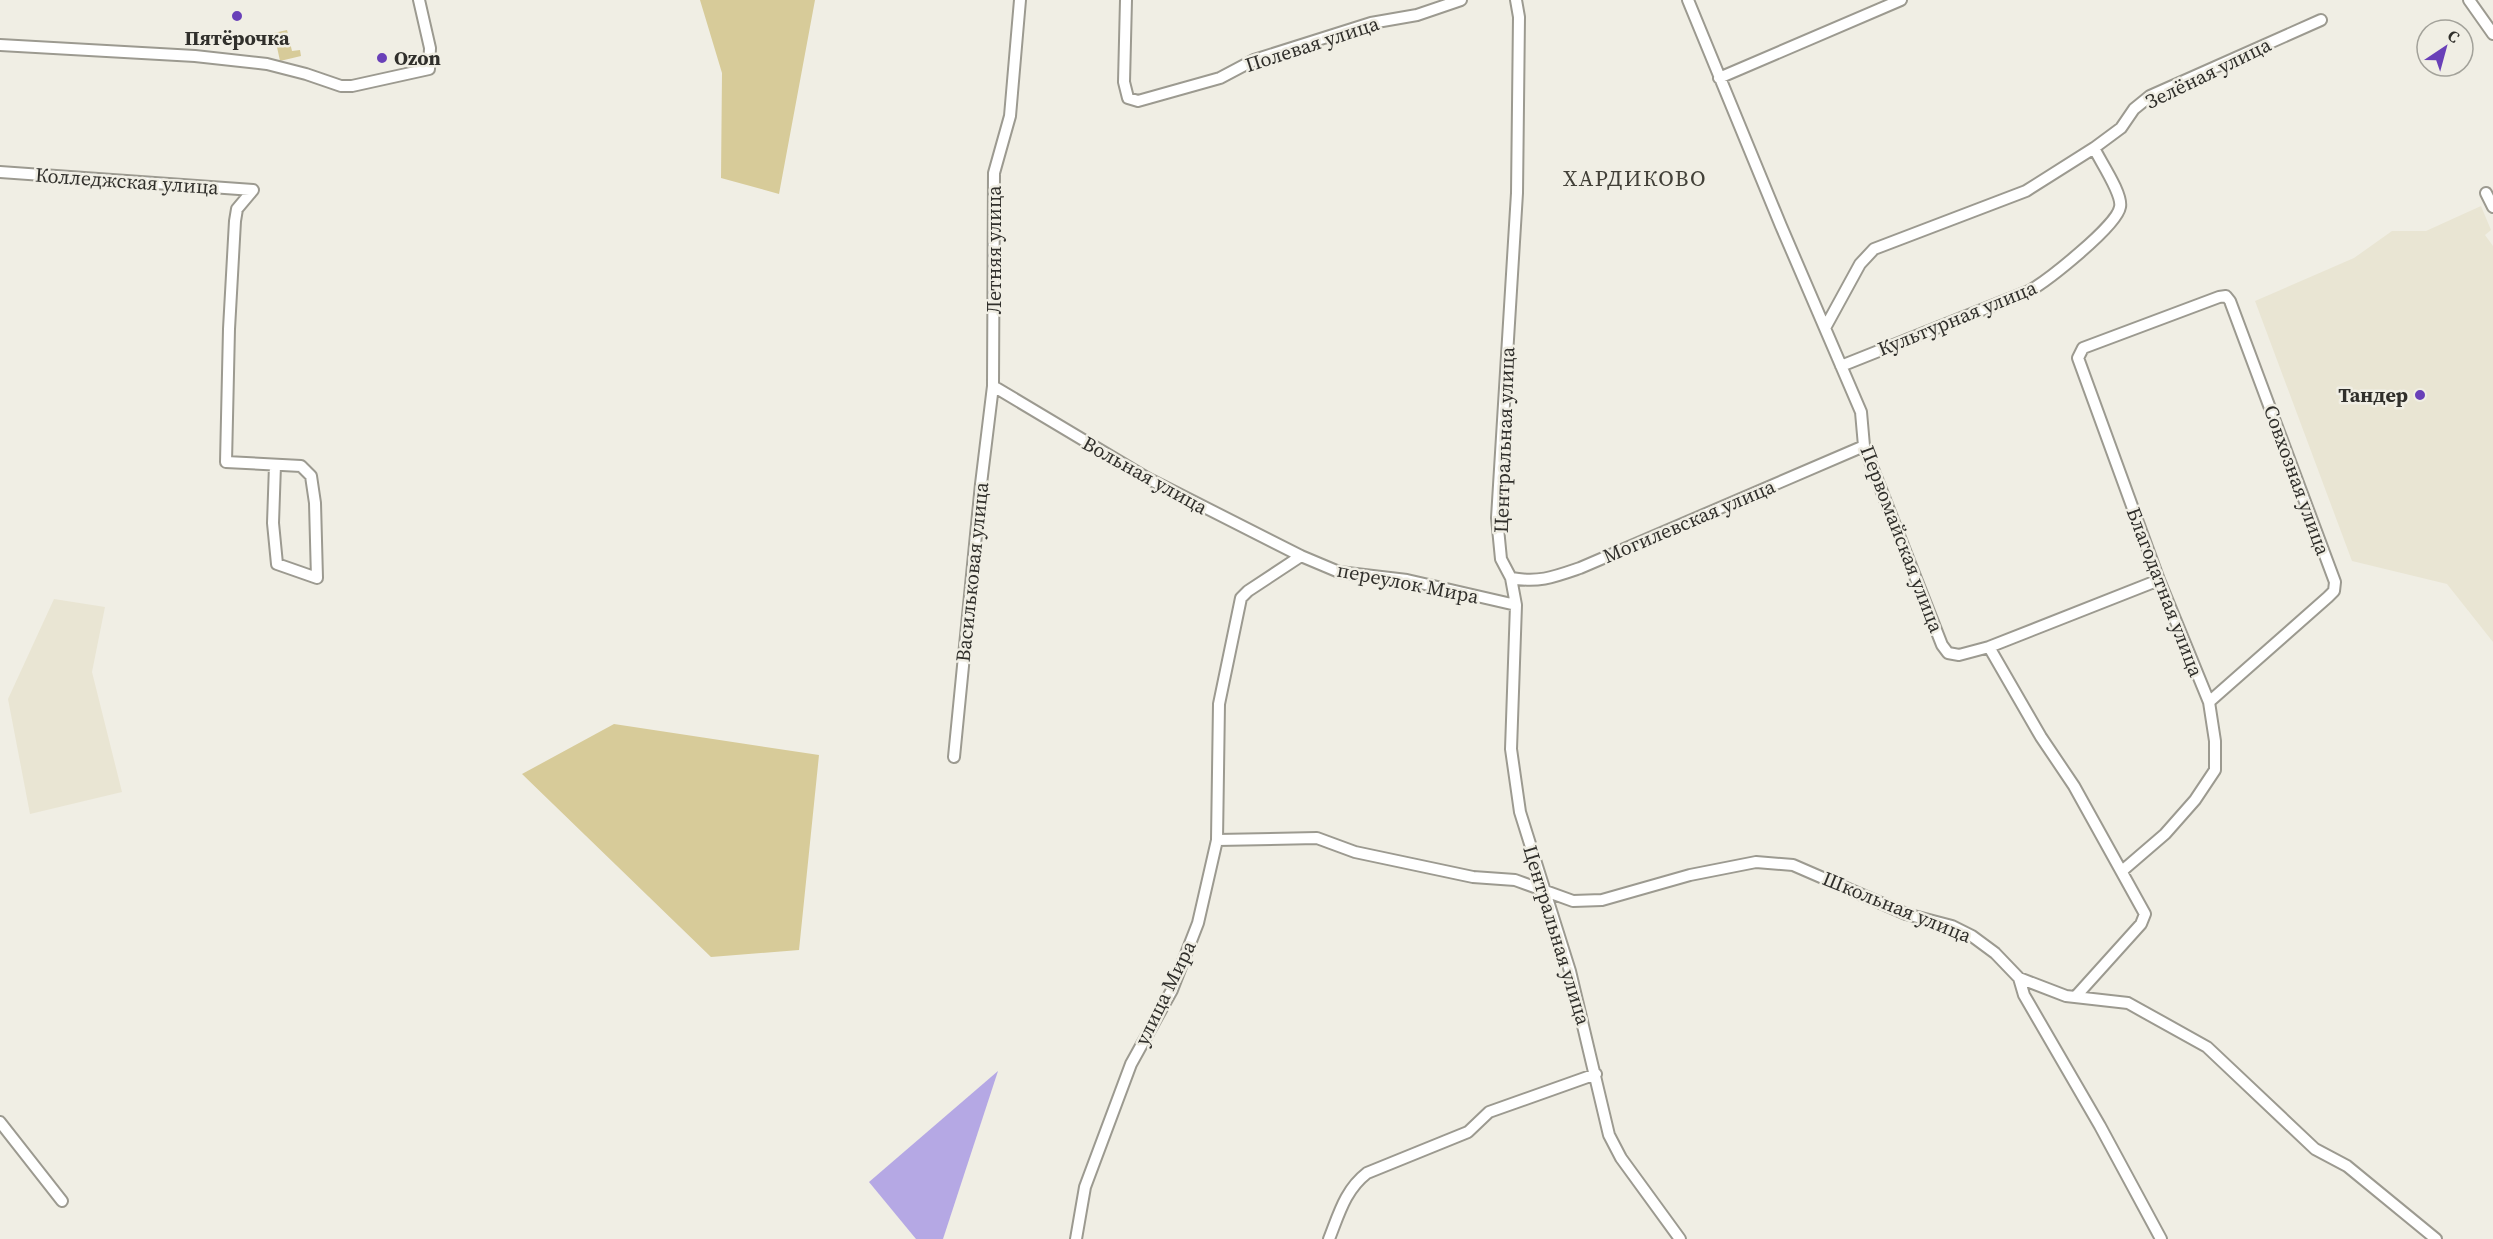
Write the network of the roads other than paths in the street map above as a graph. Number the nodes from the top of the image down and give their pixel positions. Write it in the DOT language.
graph roads {
  1 [pos="419,0"];
  2 [pos="1020,0"];
  3 [pos="1126,0"];
  4 [pos="1461,0"];
  5 [pos="1516,0"];
  6 [pos="1688,0"];
  7 [pos="1901,0"];
  8 [pos="2469,0"];
  9 [pos="2321,20"];
  10 [pos="2493,34"];
  11 [pos="0,45"];
  12 [pos="1719,78"];
  13 [pos="2094,148"];
  14 [pos="0,172"];
  15 [pos="2486,193"];
  16 [pos="2493,207"];
  17 [pos="2143,326"];
  18 [pos="1825,327"];
  19 [pos="1841,366"];
  20 [pos="993,386"];
  21 [pos="1864,446"];
  22 [pos="275,465"];
  23 [pos="1301,556"];
  24 [pos="1511,578"];
  25 [pos="2159,580"];
  26 [pos="1516,604"];
  27 [pos="1989,647"];
  28 [pos="2209,702"];
  29 [pos="954,758"];
  30 [pos="1217,840"];
  31 [pos="2122,871"];
  32 [pos="1543,890"];
  33 [pos="2019,978"];
  34 [pos="2077,995"];
  35 [pos="1596,1074"];
  36 [pos="0,1122"];
  37 [pos="62,1201"];
  38 [pos="1076,1239"];
  39 [pos="1329,1239"];
  40 [pos="1680,1239"];
  41 [pos="2161,1239"];
  42 [pos="2436,1239"];
  1 -- 11 [label="street"];
  2 -- 20 [label="street, Летняя улица"];
  3 -- 4 [label="street, Полевая улица"];
  5 -- 24 [label="street, Центральная улица"];
  6 -- 12 [label="street, Первомайская улица"];
  7 -- 12 [label="street"];
  8 -- 10 [label="street"];
  9 -- 13 [label="street, Зелёная улица"];
  12 -- 18 [label="street, Первомайская улица"];
  13 -- 18 [label="street, Зелёная улица"];
  13 -- 19 [label="street, Культурная улица"];
  14 -- 22 [label="street, Колледжская улица"];
  15 -- 16 [label="street"];
  17 -- 25 [label="street, Благодатная улица"];
  17 -- 28 [label="street, Совхозная улица"];
  18 -- 19 [label="street, Первомайская улица"];
  19 -- 21 [label="street, Первомайская улица"];
  20 -- 23 [label="street, Вольная улица"];
  20 -- 29 [label="street, Васильковая улица"];
  21 -- 24 [label="street, Могилевская улица"];
  21 -- 27 [label="street, Первомайская улица"];
  22 -- 22 [label="street"];
  23 -- 26 [label="street, переулок Мира"];
  23 -- 30 [label="street, улица Мира"];
  24 -- 26 [label="street, Центральная улица"];
  25 -- 27 [label="street, Первомайская улица"];
  25 -- 28 [label="street, Благодатная улица"];
  26 -- 32 [label="street, Центральная улица"];
  27 -- 31 [label="street"];
  28 -- 31 [label="street, Благодатная улица"];
  30 -- 32 [label="street, Школьная улица"];
  30 -- 38 [label="street, улица Мира"];
  31 -- 34 [label="street"];
  32 -- 33 [label="street, Школьная улица"];
  32 -- 35 [label="street, Центральная улица"];
  33 -- 34 [label="street"];
  33 -- 41 [label="street, Школьная улица"];
  34 -- 42 [label="street"];
  35 -- 39 [label="street"];
  35 -- 40 [label="street, Центральная улица"];
  36 -- 37 [label="street"];
}
